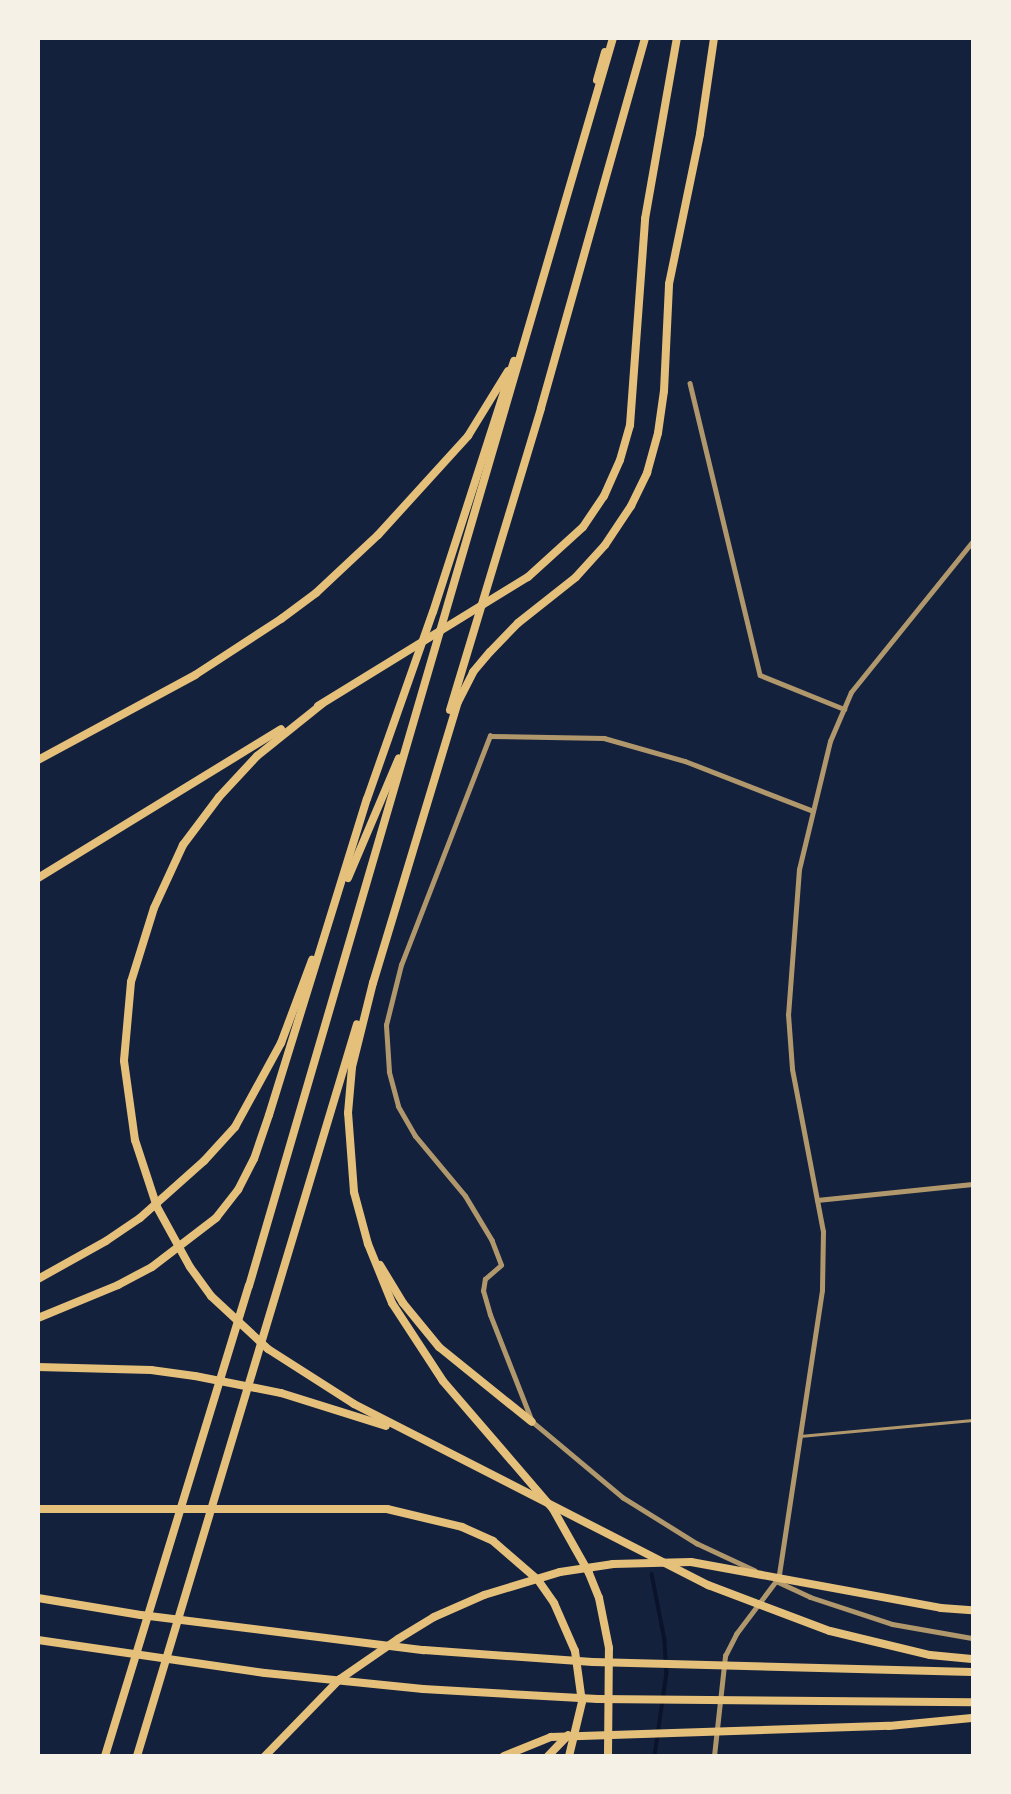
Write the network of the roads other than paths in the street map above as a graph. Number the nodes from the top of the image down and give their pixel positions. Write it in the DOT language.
graph roads {
  1 [pos="610,38"];
  2 [pos="645,38"];
  3 [pos="677,38"];
  4 [pos="714,38"];
  5 [pos="515,359"];
  6 [pos="690,383"];
  7 [pos="972,542"];
  8 [pos="322,704"];
  9 [pos="844,709"];
  10 [pos="415,723"];
  11 [pos="38,760"];
  12 [pos="813,811"];
  13 [pos="38,878"];
  14 [pos="972,1184"];
  15 [pos="817,1200"];
  16 [pos="368,1244"];
  17 [pos="38,1279"];
  18 [pos="38,1318"];
  19 [pos="38,1367"];
  20 [pos="972,1420"];
  21 [pos="532,1422"];
  22 [pos="411,1435"];
  23 [pos="800,1436"];
  24 [pos="38,1509"];
  25 [pos="778,1582"];
  26 [pos="38,1598"];
  27 [pos="972,1610"];
  28 [pos="972,1638"];
  29 [pos="38,1640"];
  30 [pos="972,1659"];
  31 [pos="972,1672"];
  32 [pos="972,1702"];
  33 [pos="972,1718"];
  34 [pos="578,1723"];
  35 [pos="105,1755"];
  36 [pos="137,1755"];
  37 [pos="265,1755"];
  38 [pos="504,1755"];
  39 [pos="548,1755"];
  40 [pos="569,1755"];
  41 [pos="608,1755"];
  42 [pos="714,1755"];
  1 -- 5 [label="highway"];
  1 -- 10 [label="highway"];
  2 -- 36 [label="highway"];
  3 -- 8 [label="highway"];
  4 -- 16 [label="highway"];
  5 -- 11 [label="highway"];
  5 -- 18 [label="highway"];
  6 -- 9 [label="street"];
  7 -- 9 [label="street"];
  8 -- 13 [label="highway"];
  8 -- 22 [label="highway"];
  9 -- 12 [label="street"];
  10 -- 17 [label="highway"];
  10 -- 35 [label="highway"];
  12 -- 15 [label="street"];
  12 -- 21 [label="street"];
  14 -- 15 [label="street"];
  15 -- 23 [label="street"];
  16 -- 21 [label="highway"];
  16 -- 41 [label="highway"];
  19 -- 22 [label="highway"];
  20 -- 23 [label="lane"];
  21 -- 25 [label="street"];
  22 -- 30 [label="highway"];
  23 -- 25 [label="street"];
  24 -- 34 [label="highway"];
  25 -- 28 [label="street"];
  25 -- 42 [label="street"];
  26 -- 31 [label="highway"];
  27 -- 37 [label="highway"];
  29 -- 32 [label="highway"];
  33 -- 38 [label="highway"];
  34 -- 39 [label="highway"];
  34 -- 40 [label="highway"];
}
